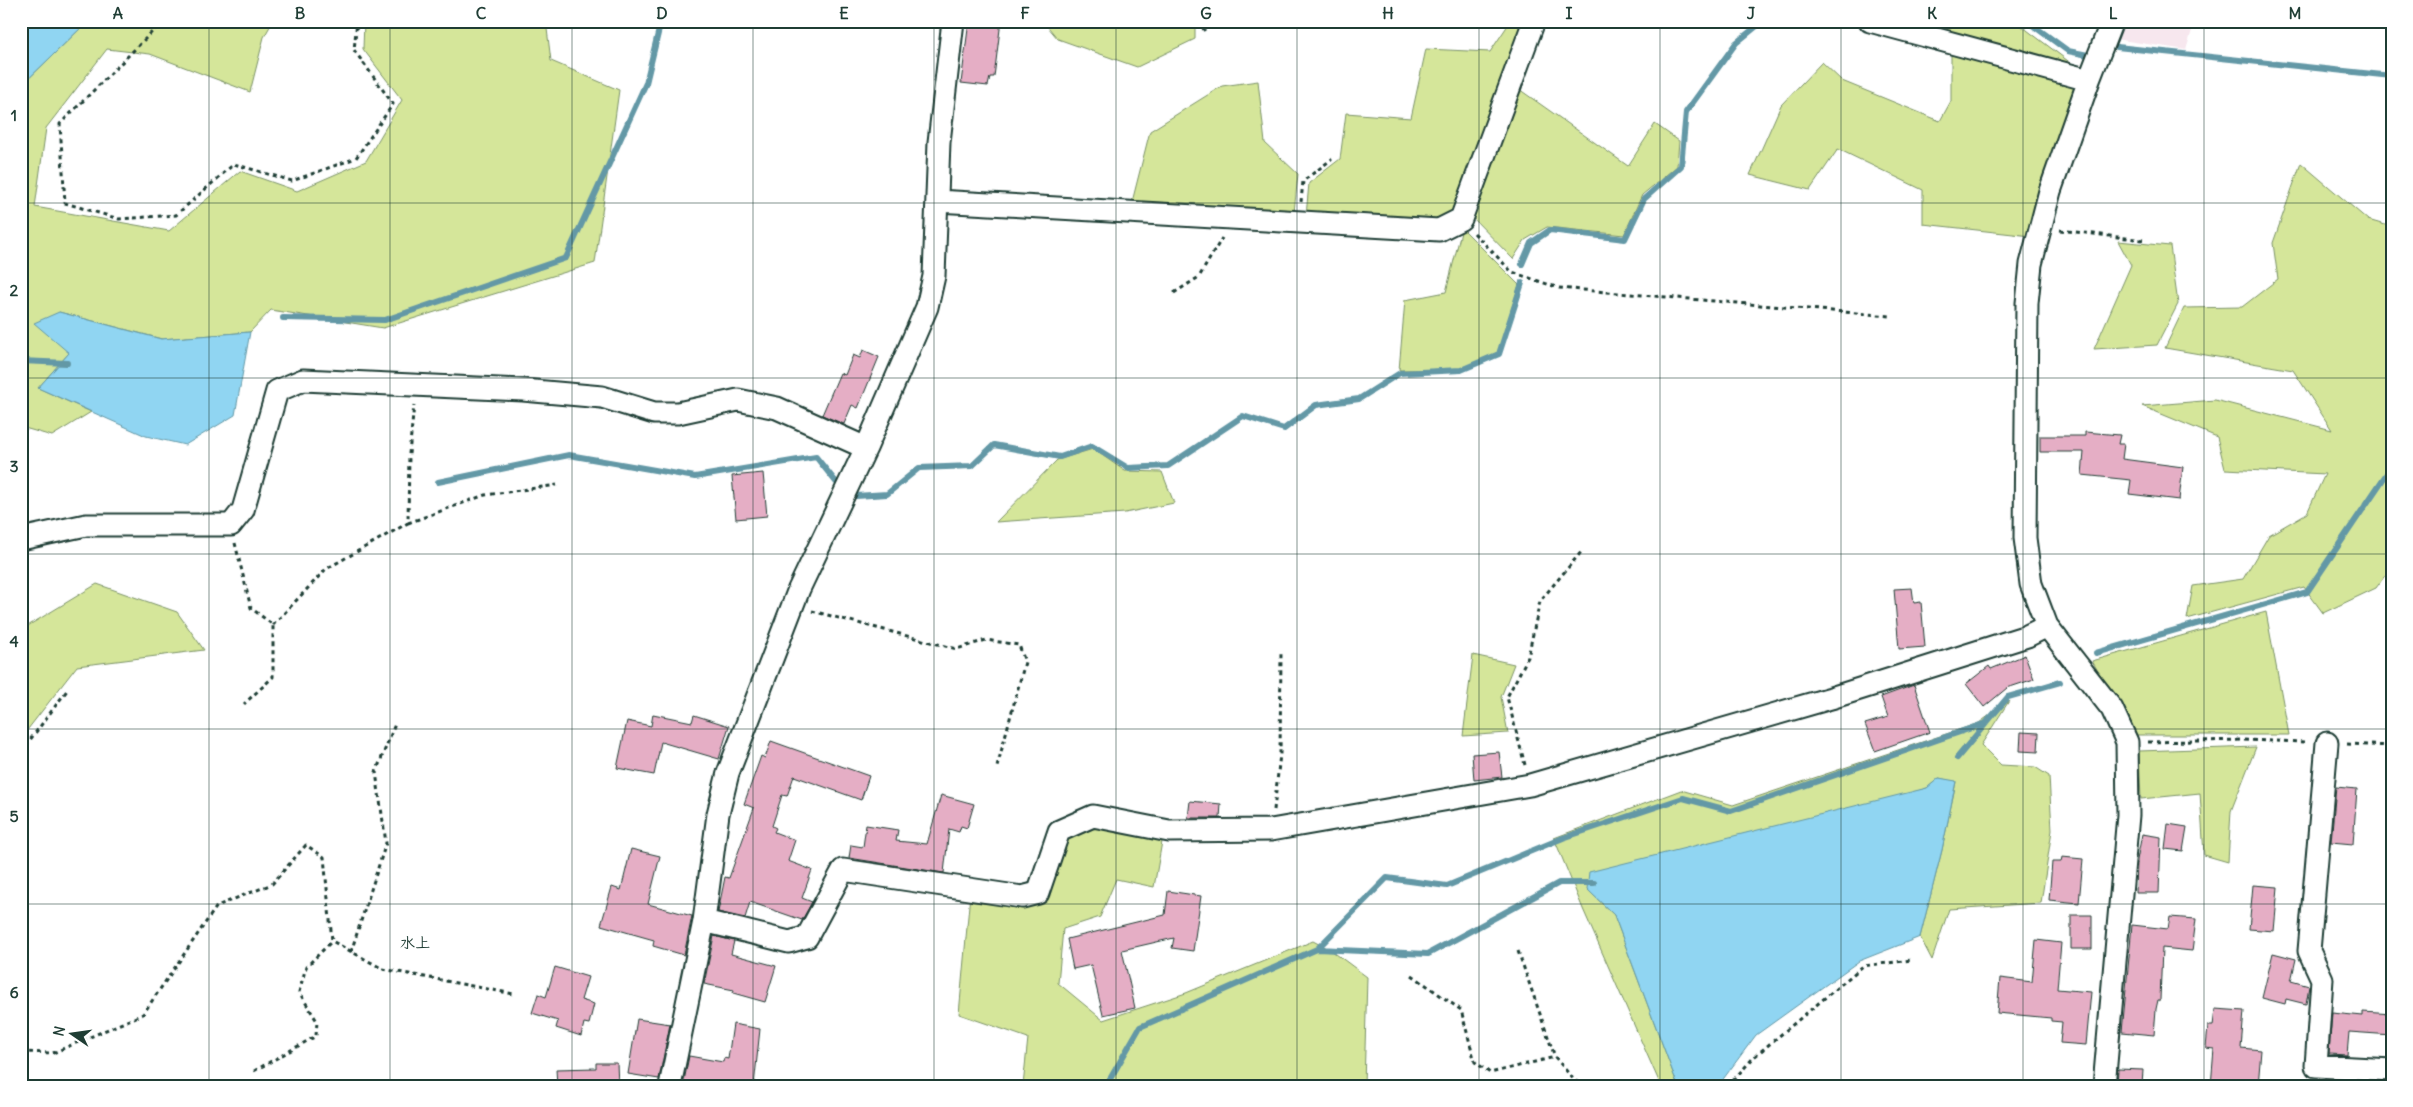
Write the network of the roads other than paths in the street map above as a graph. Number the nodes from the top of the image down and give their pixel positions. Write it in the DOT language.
graph roads {
  1 [pos="953,21"];
  2 [pos="1534,21"];
  3 [pos="1870,21"];
  4 [pos="2112,21"];
  5 [pos="2089,80"];
  6 [pos="937,201"];
  7 [pos="866,448"];
  8 [pos="21,539"];
  9 [pos="2048,626"];
  10 [pos="2327,743"];
  11 [pos="704,921"];
  12 [pos="2392,1070"];
  13 [pos="670,1086"];
  14 [pos="2104,1086"];
  1 -- 6 [label="street"];
  2 -- 6 [label="street"];
  3 -- 5 [label="street"];
  4 -- 5 [label="street"];
  5 -- 9 [label="street"];
  6 -- 7 [label="street"];
  7 -- 8 [label="street"];
  7 -- 11 [label="street"];
  9 -- 11 [label="street"];
  9 -- 14 [label="street"];
  10 -- 12 [label="street"];
  11 -- 13 [label="street"];
}
